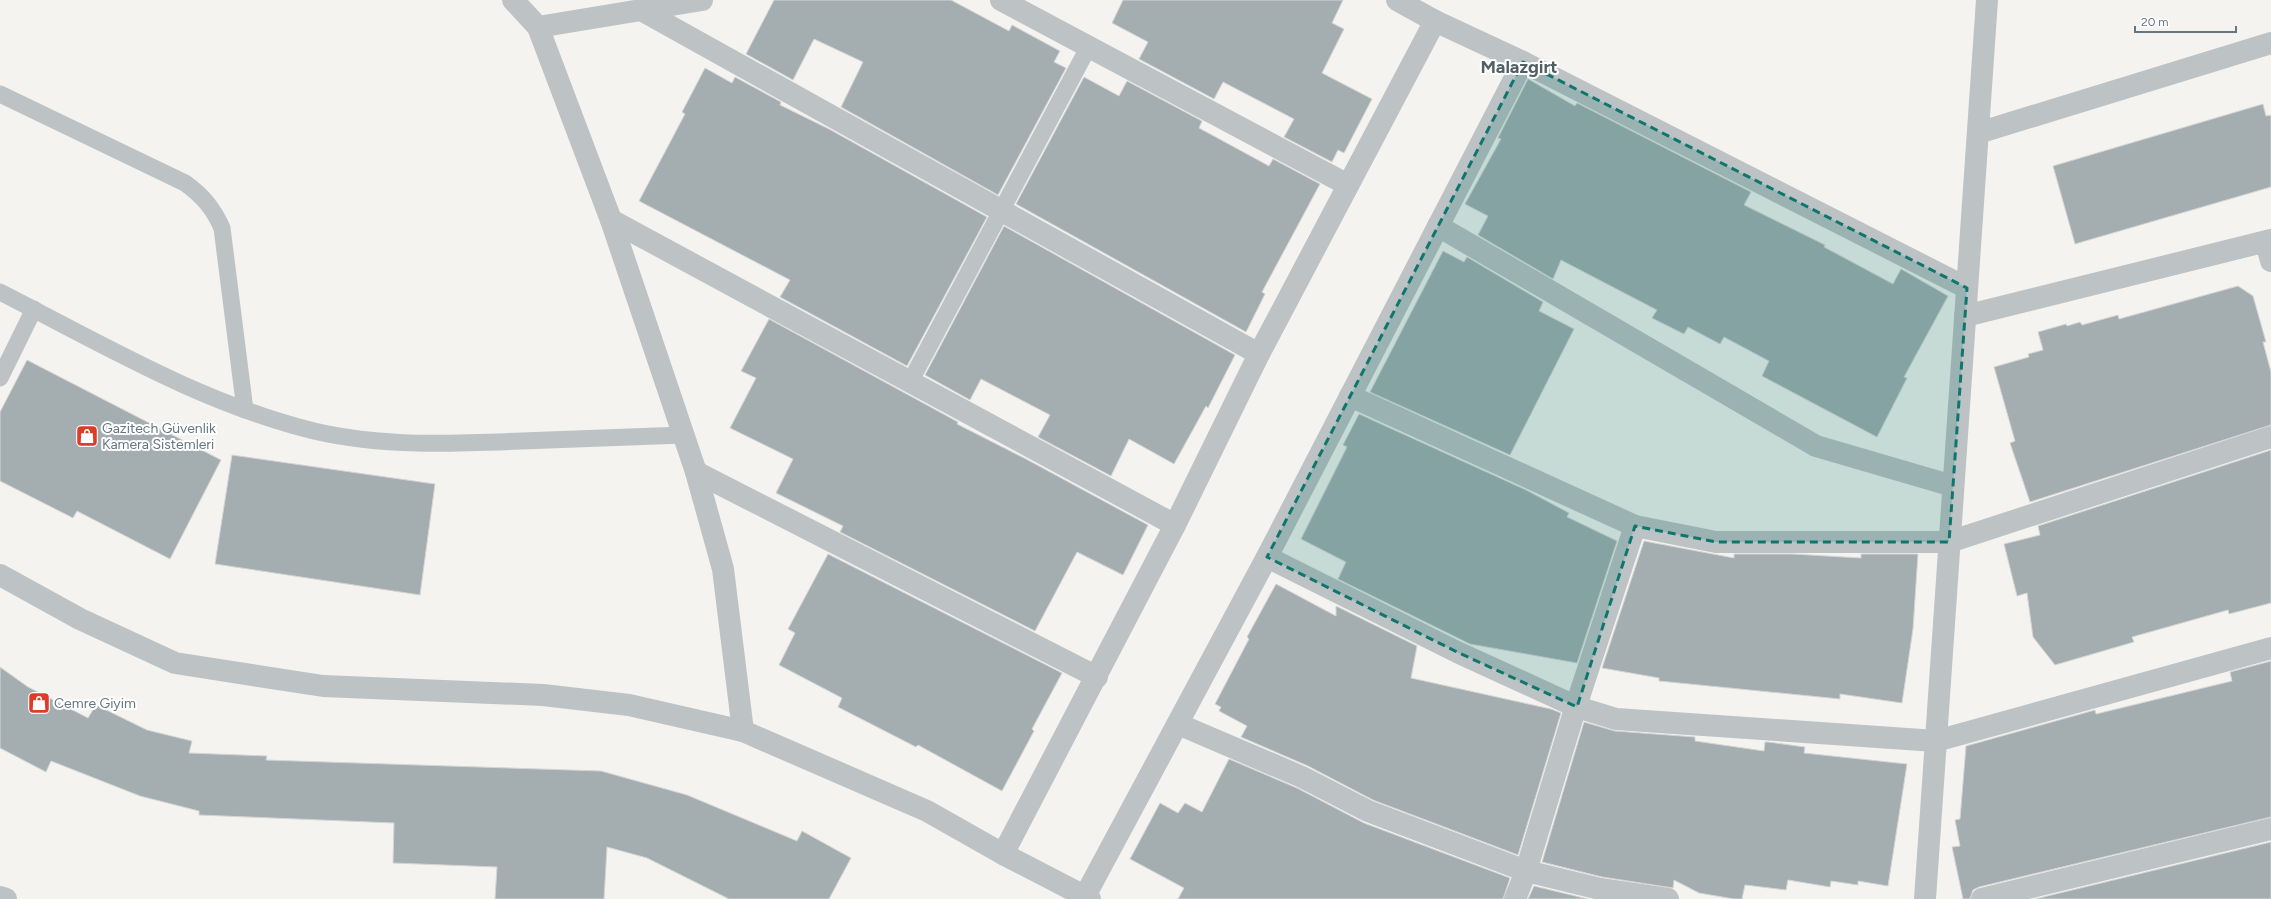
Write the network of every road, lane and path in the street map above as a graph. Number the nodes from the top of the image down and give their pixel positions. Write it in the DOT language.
graph roads {
  1 [pos="513,0"];
  2 [pos="702,0"];
  3 [pos="1001,0"];
  4 [pos="1397,0"];
  5 [pos="1987,0"];
  6 [pos="641,10"];
  7 [pos="1435,21"];
  8 [pos="538,27"];
  9 [pos="2271,43"];
  10 [pos="1089,46"];
  11 [pos="1523,62"];
  12 [pos="0,94"];
  13 [pos="1978,133"];
  14 [pos="1348,185"];
  15 [pos="1002,211"];
  16 [pos="611,220"];
  17 [pos="1438,226"];
  18 [pos="2269,248"];
  19 [pos="1967,288"];
  20 [pos="0,292"];
  21 [pos="34,309"];
  22 [pos="1965,316"];
  23 [pos="1259,354"];
  24 [pos="0,378"];
  25 [pos="910,382"];
  26 [pos="1350,396"];
  27 [pos="245,410"];
  28 [pos="683,435"];
  29 [pos="2271,437"];
  30 [pos="696,472"];
  31 [pos="1953,486"];
  32 [pos="1175,525"];
  33 [pos="1635,526"];
  34 [pos="1949,542"];
  35 [pos="1267,557"];
  36 [pos="2,580"];
  37 [pos="2271,648"];
  38 [pos="1097,678"];
  39 [pos="1577,706"];
  40 [pos="1178,724"];
  41 [pos="743,731"];
  42 [pos="1936,742"];
  43 [pos="2271,829"];
  44 [pos="1003,854"];
  45 [pos="1526,871"];
  46 [pos="0,897"];
  47 [pos="1087,898"];
  48 [pos="6,899"];
  49 [pos="1515,899"];
  50 [pos="1668,899"];
  51 [pos="1925,899"];
  52 [pos="1982,899"];
  1 -- 8 [label="street"];
  2 -- 6 [label="street"];
  3 -- 10 [label="street"];
  4 -- 7 [label="street"];
  5 -- 13 [label="street"];
  6 -- 8 [label="street"];
  6 -- 15 [label="street"];
  7 -- 11 [label="street"];
  7 -- 14 [label="street"];
  8 -- 16 [label="street"];
  9 -- 13 [label="street"];
  10 -- 14 [label="street"];
  10 -- 15 [label="lane"];
  11 -- 17 [label="street"];
  11 -- 19 [label="street"];
  12 -- 27 [label="lane"];
  13 -- 19 [label="street"];
  14 -- 23 [label="street"];
  15 -- 23 [label="street"];
  15 -- 25 [label="lane"];
  16 -- 25 [label="street"];
  16 -- 28 [label="street"];
  17 -- 26 [label="street"];
  17 -- 31 [label="street"];
  18 -- 22 [label="street"];
  19 -- 22 [label="street"];
  20 -- 21 [label="lane"];
  21 -- 24 [label="lane"];
  21 -- 27 [label="lane"];
  22 -- 31 [label="street"];
  23 -- 32 [label="street"];
  25 -- 32 [label="street"];
  26 -- 33 [label="street"];
  26 -- 35 [label="street"];
  27 -- 28 [label="lane"];
  28 -- 30 [label="street"];
  29 -- 34 [label="street"];
  30 -- 38 [label="street"];
  30 -- 41 [label="street"];
  31 -- 34 [label="street"];
  32 -- 38 [label="street"];
  33 -- 34 [label="street"];
  33 -- 39 [label="street"];
  34 -- 42 [label="street"];
  35 -- 39 [label="street"];
  35 -- 40 [label="street"];
  36 -- 41 [label="street"];
  37 -- 42 [label="street"];
  38 -- 44 [label="street"];
  39 -- 42 [label="street"];
  39 -- 45 [label="street"];
  40 -- 45 [label="street"];
  40 -- 47 [label="street"];
  41 -- 44 [label="street"];
  42 -- 51 [label="street"];
  43 -- 52 [label="street"];
  44 -- 47 [label="street"];
  45 -- 49 [label="street"];
  45 -- 50 [label="street"];
  46 -- 48 [label="street"];
}
